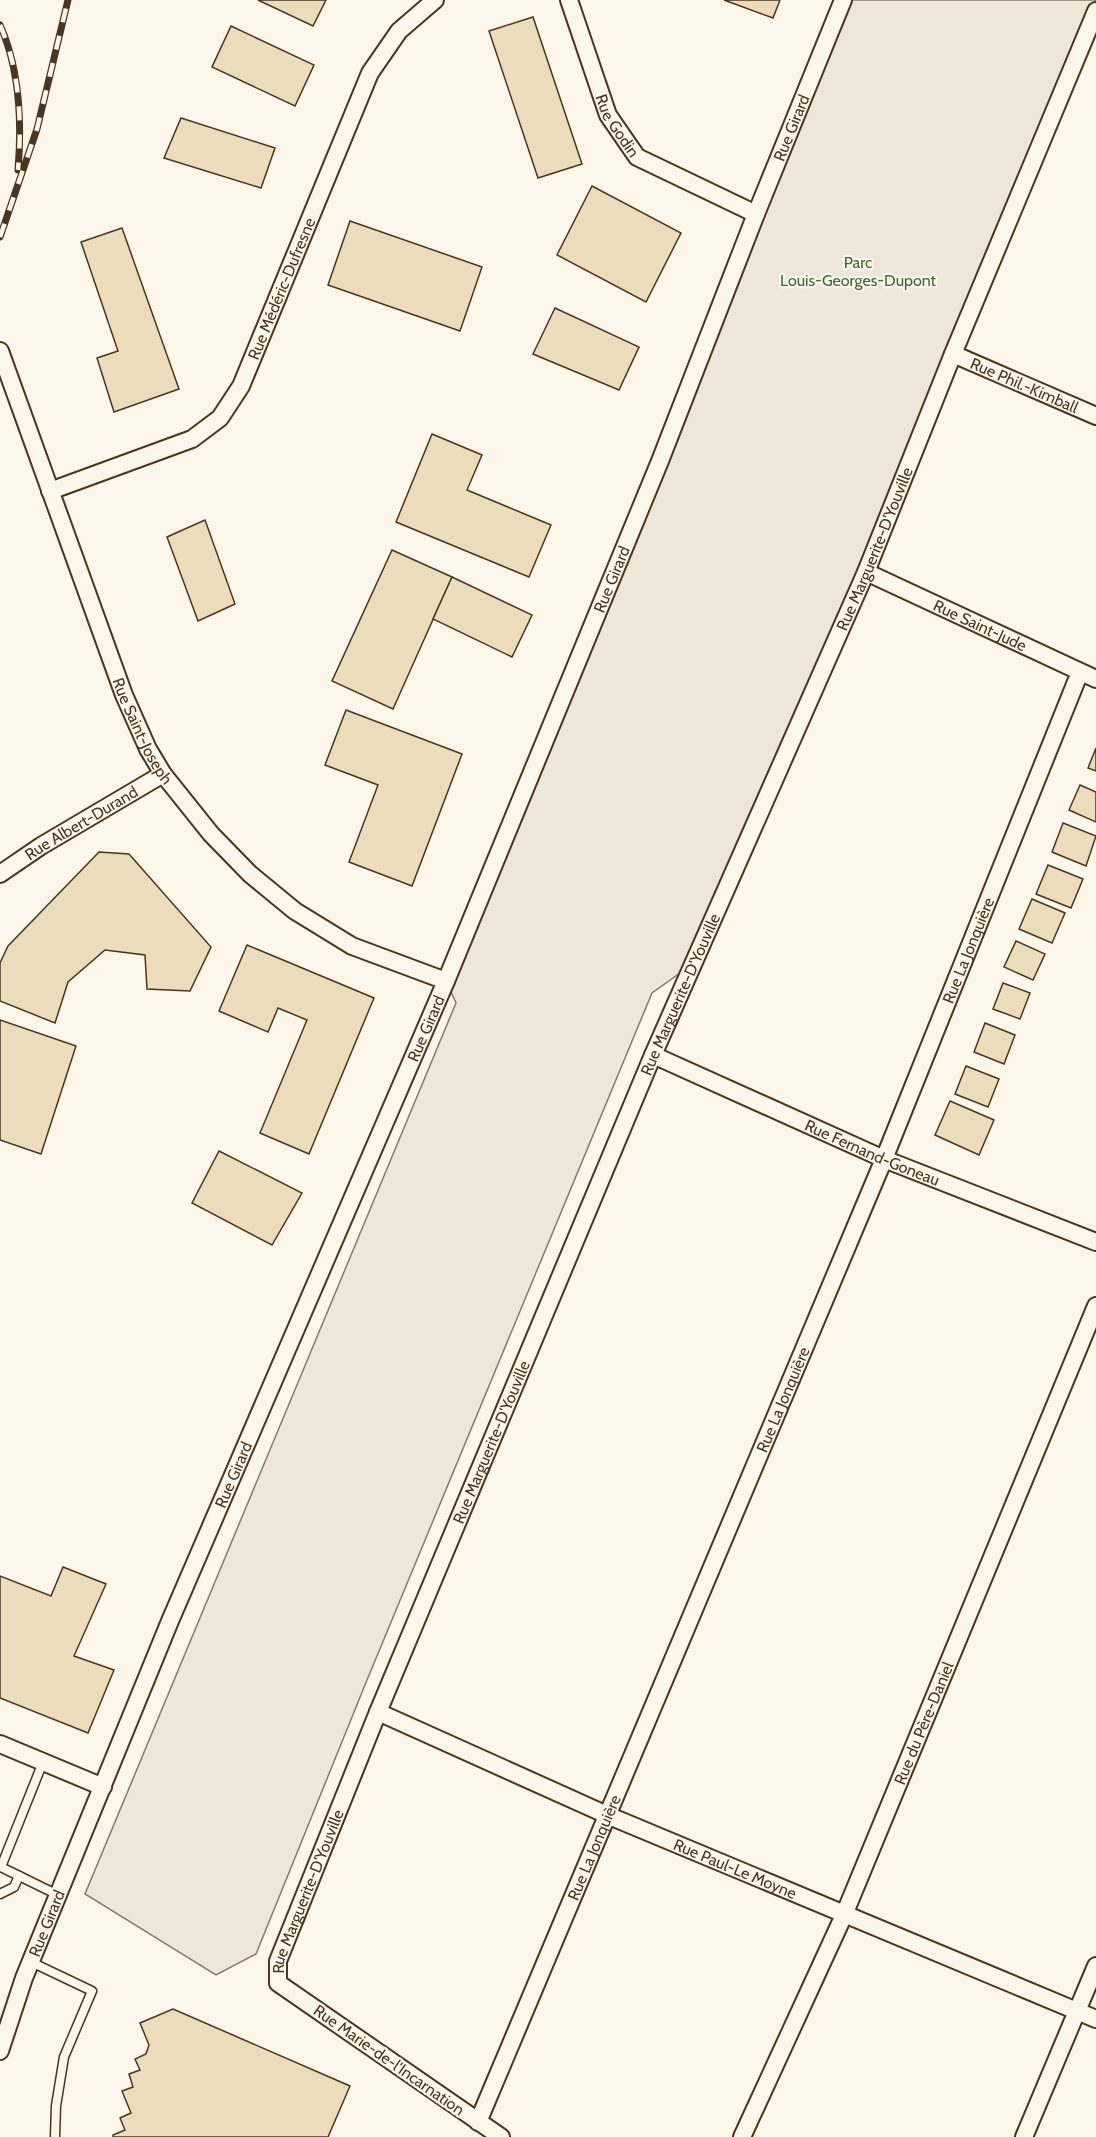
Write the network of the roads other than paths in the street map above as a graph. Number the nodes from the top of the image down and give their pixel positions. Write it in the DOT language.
graph roads {
  1 [pos="435,0"];
  2 [pos="569,0"];
  3 [pos="843,0"];
  4 [pos="1096,11"];
  5 [pos="756,214"];
  6 [pos="0,351"];
  7 [pos="953,354"];
  8 [pos="1096,416"];
  9 [pos="50,491"];
  10 [pos="866,572"];
  11 [pos="1080,672"];
  12 [pos="1096,679"];
  13 [pos="163,774"];
  14 [pos="0,874"];
  15 [pos="446,981"];
  16 [pos="652,1055"];
  17 [pos="884,1159"];
  18 [pos="1096,1242"];
  19 [pos="1096,1306"];
  20 [pos="378,1712"];
  21 [pos="0,1744"];
  22 [pos="43,1762"];
  23 [pos="103,1787"];
  24 [pos="607,1815"];
  25 [pos="18,1876"];
  26 [pos="0,1894"];
  27 [pos="58,1895"];
  28 [pos="844,1915"];
  29 [pos="31,1962"];
  30 [pos="1096,1966"];
  31 [pos="278,1983"];
  32 [pos="1078,2011"];
  33 [pos="1096,2019"];
  34 [pos="0,2051"];
  35 [pos="478,2122"];
  36 [pos="54,2137"];
  37 [pos="501,2137"];
  38 [pos="742,2137"];
  39 [pos="1024,2137"];
  1 -- 9 [label="street, Rue Médéric-Dufresne"];
  2 -- 5 [label="street, Rue Godin"];
  3 -- 5 [label="street, Rue Girard"];
  4 -- 7 [label="street, Rue Marguerite-D'Youville"];
  5 -- 15 [label="street, Rue Girard"];
  6 -- 9 [label="street, Rue Saint-Joseph"];
  7 -- 8 [label="street, Rue Phil.-Kimball"];
  7 -- 10 [label="street, Rue Marguerite-D'Youville"];
  9 -- 13 [label="street, Rue Saint-Joseph"];
  10 -- 11 [label="street, Rue Saint-Jude"];
  10 -- 16 [label="street, Rue Marguerite-D'Youville"];
  11 -- 12 [label="street, Rue Saint-Jude"];
  11 -- 17 [label="street, Rue La Jonquière"];
  13 -- 14 [label="street, Rue Albert-Durand"];
  13 -- 15 [label="street, Rue Saint-Joseph"];
  15 -- 23 [label="street, Rue Girard"];
  16 -- 17 [label="street, Rue Fernand-Goneau"];
  16 -- 20 [label="street, Rue Marguerite-D'Youville"];
  17 -- 18 [label="street, Rue Fernand-Goneau"];
  17 -- 24 [label="street, Rue La Jonquière"];
  19 -- 28 [label="street, Rue du Père-Daniel"];
  20 -- 24 [label="street, Rue Paul-Le Moyne"];
  20 -- 31 [label="street, Rue Marguerite-D'Youville"];
  21 -- 22 [label="street"];
  22 -- 23 [label="street"];
  22 -- 25 [label="lane"];
  23 -- 27 [label="street, Rue Girard"];
  24 -- 28 [label="street, Rue Paul-Le Moyne"];
  24 -- 35 [label="street, Rue La Jonquière"];
  25 -- 26 [label="lane"];
  25 -- 27 [label="lane"];
  27 -- 29 [label="street, Rue Girard"];
  28 -- 32 [label="street, Rue Paul-Le Moyne"];
  28 -- 38 [label="street, Rue du Père-Daniel"];
  29 -- 34 [label="street, Rue Girard"];
  29 -- 36 [label="lane"];
  30 -- 32 [label="street"];
  31 -- 35 [label="street, Rue Marie-de-l'Incarnation"];
  32 -- 33 [label="street, Rue Paul-Le Moyne"];
  32 -- 39 [label="street"];
  35 -- 37 [label="street, Rue Marie-de-l'Incarnation"];
}
